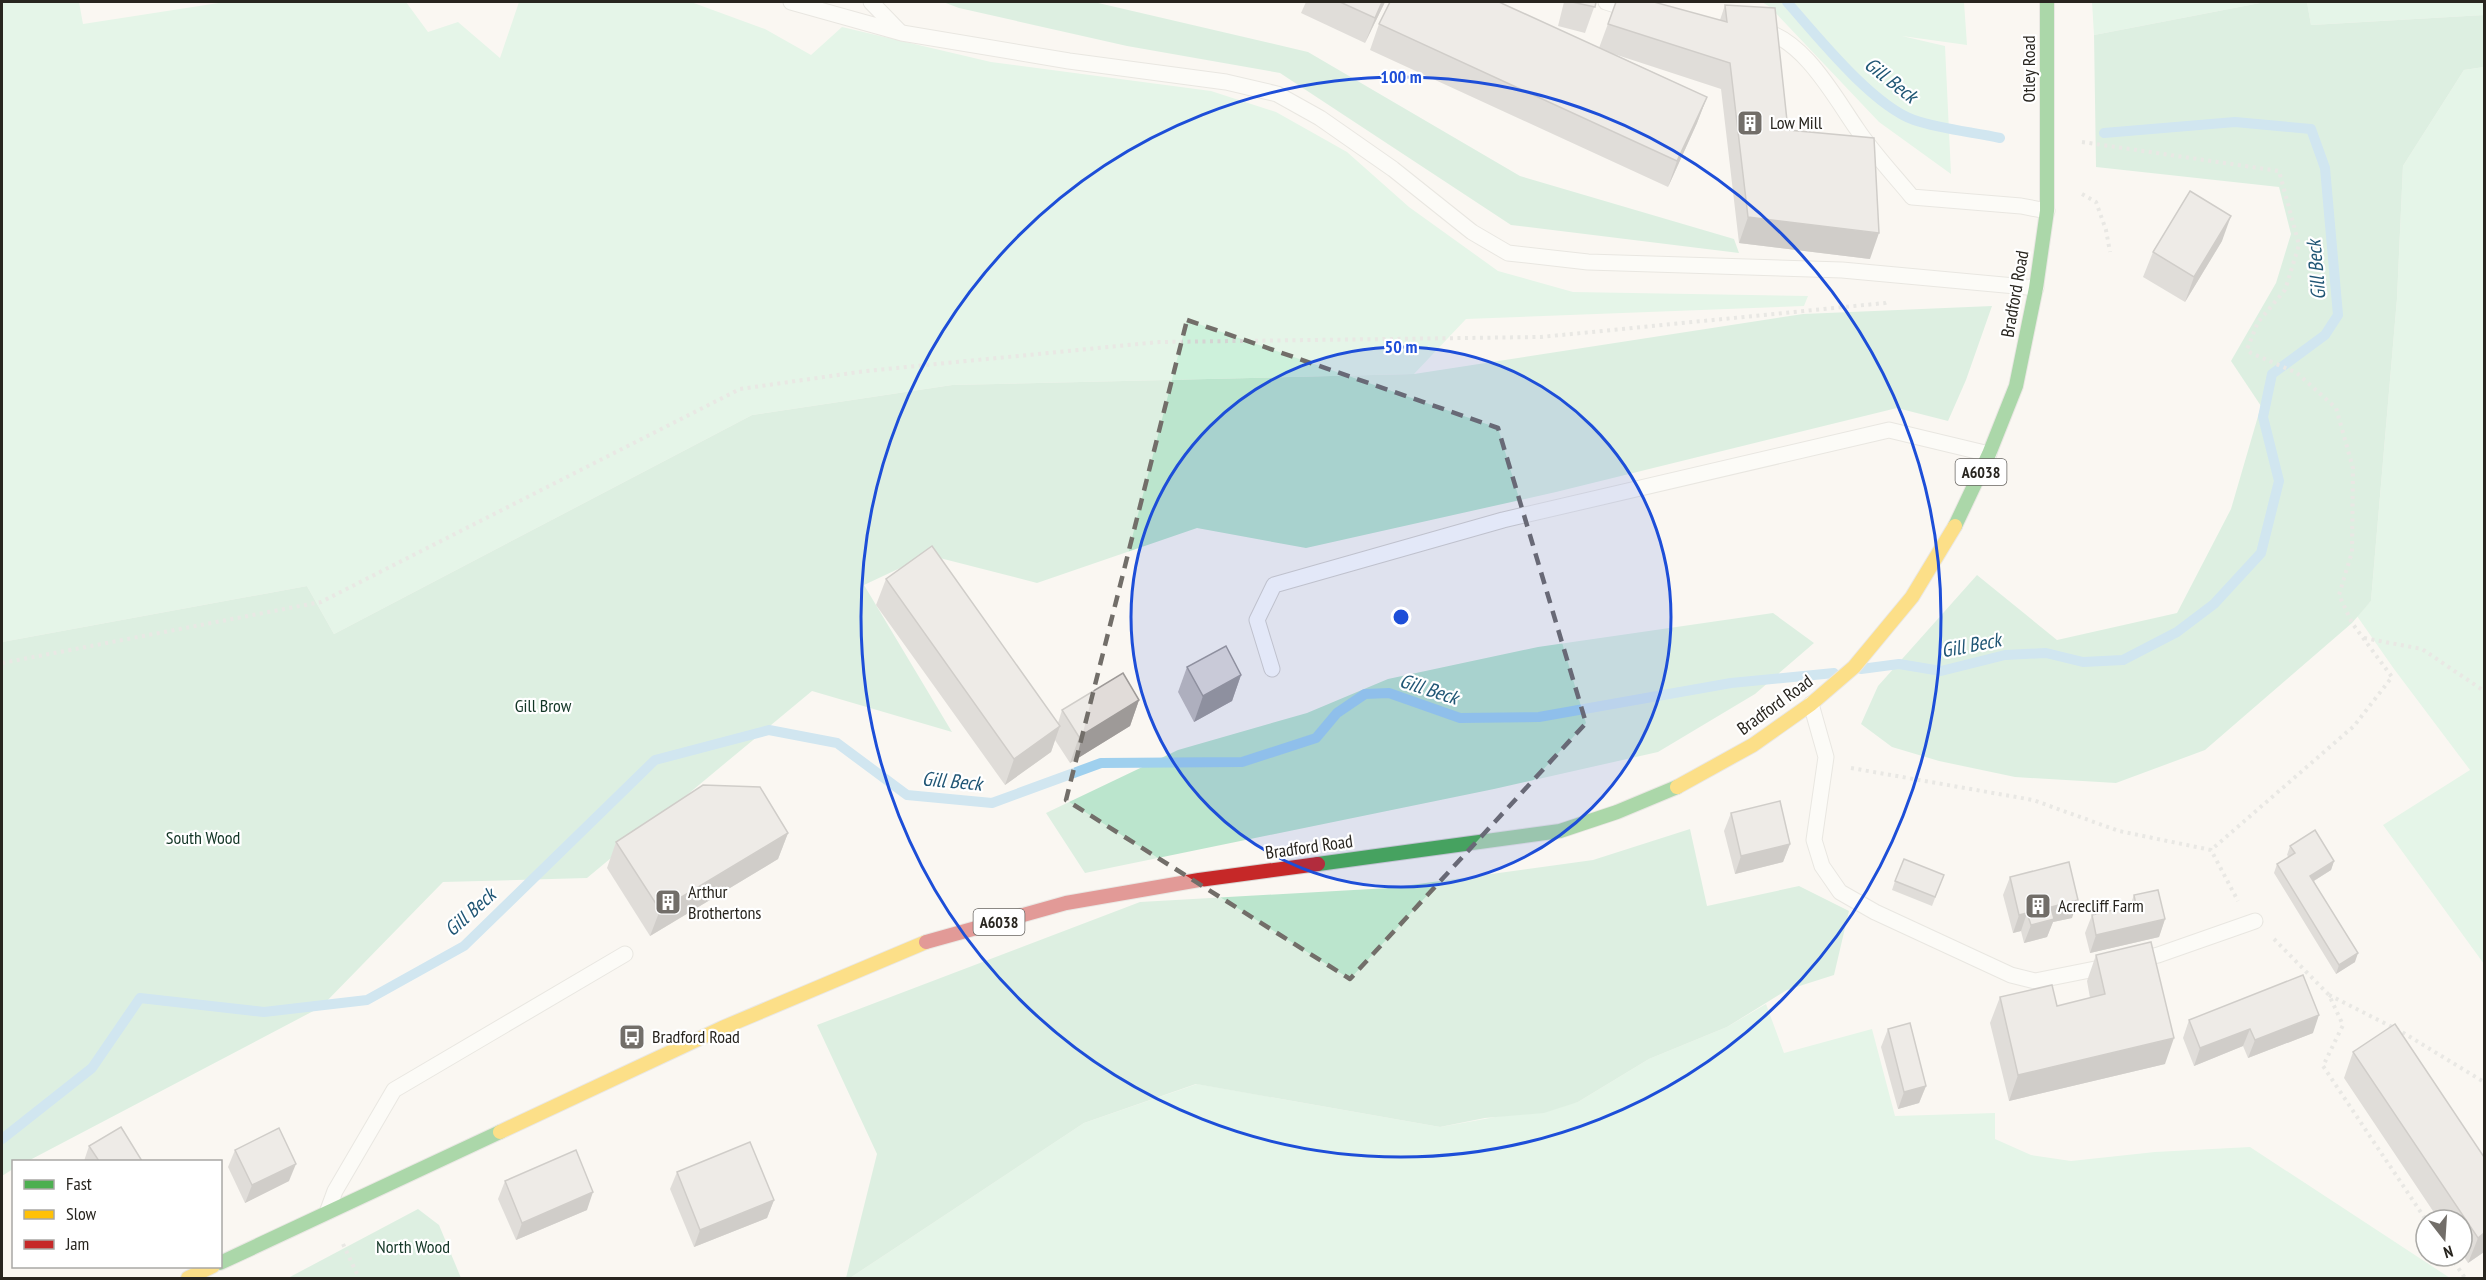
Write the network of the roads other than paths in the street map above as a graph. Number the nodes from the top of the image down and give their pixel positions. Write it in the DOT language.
graph roads {
  1 [pos="791,2"];
  2 [pos="871,2"];
  3 [pos="1606,2"];
  4 [pos="2047,2"];
  5 [pos="1650,17"];
  6 [pos="1742,27"];
  7 [pos="902,33"];
  8 [pos="2048,137"];
  9 [pos="2047,211"];
  10 [pos="2036,288"];
  11 [pos="1989,454"];
  12 [pos="1272,669"];
  13 [pos="1810,705"];
  14 [pos="2255,921"];
  15 [pos="625,954"];
  16 [pos="328,1211"];
  17 [pos="222,1262"];
  18 [pos="209,1268"];
  19 [pos="188,1278"];
  1 -- 7 [label="lane"];
  2 -- 7 [label="lane"];
  3 -- 5 [label="lane"];
  4 -- 8 [label="main road, Otley Road / A6038"];
  6 -- 9 [label="lane"];
  7 -- 10 [label="lane"];
  8 -- 9 [label="main road, Bradford Road / A6038"];
  9 -- 10 [label="main road, Bradford Road / A6038"];
  10 -- 11 [label="main road, Bradford Road / A6038"];
  11 -- 12 [label="lane"];
  11 -- 13 [label="main road, Bradford Road / A6038"];
  13 -- 14 [label="lane"];
  13 -- 16 [label="main road, Bradford Road / A6038"];
  15 -- 16 [label="lane"];
  16 -- 17 [label="main road, Bradford Road / A6038"];
  18 -- 19 [label="main road"];
}
